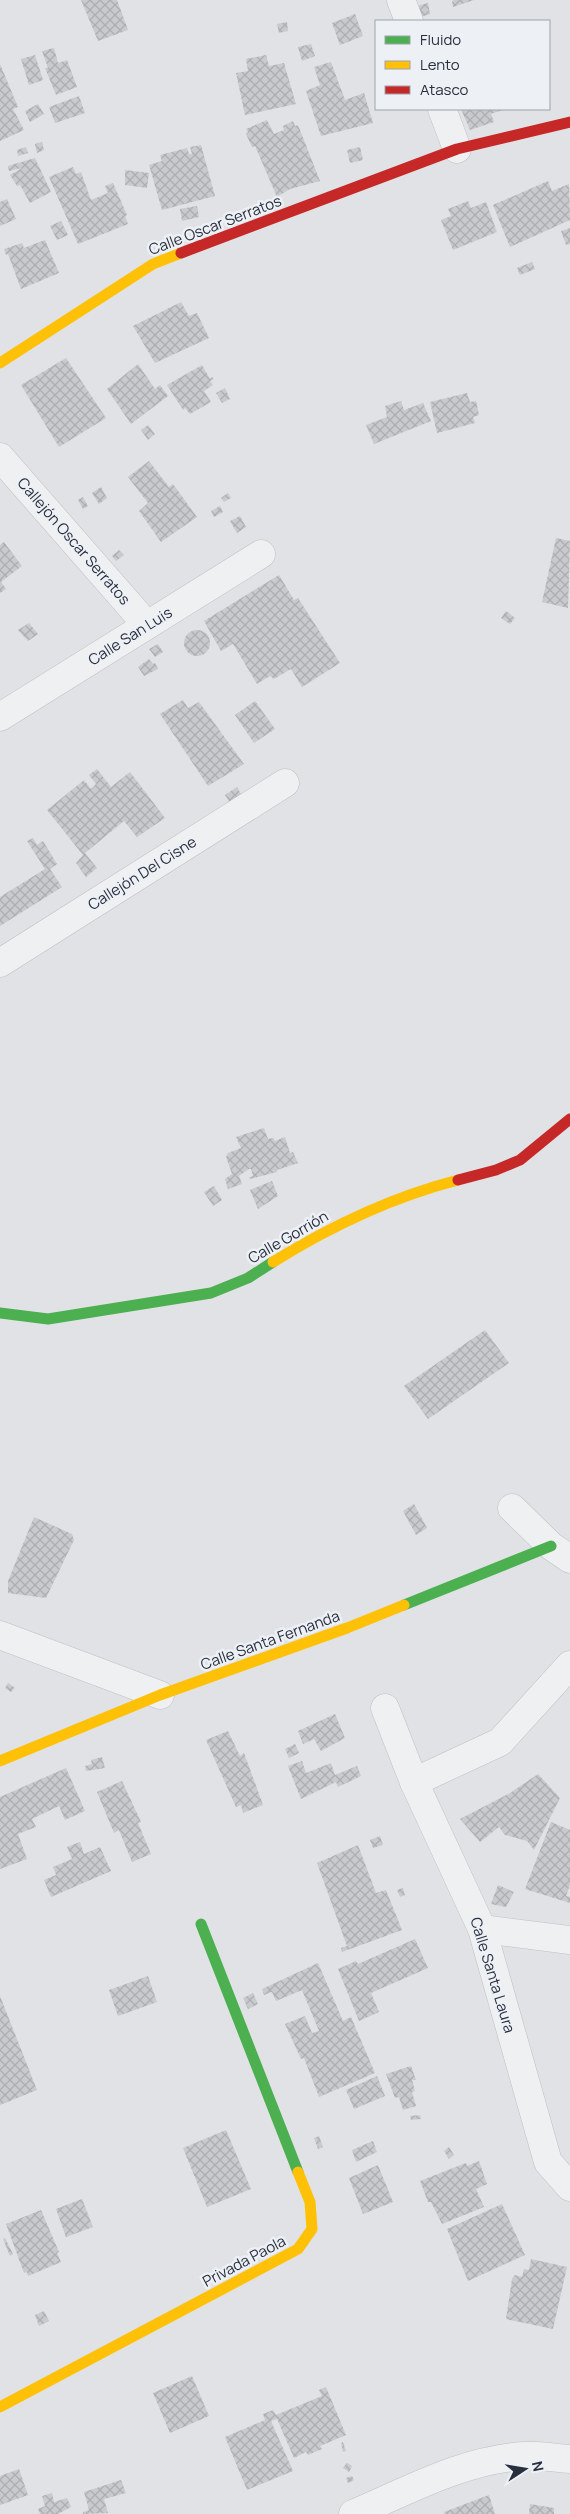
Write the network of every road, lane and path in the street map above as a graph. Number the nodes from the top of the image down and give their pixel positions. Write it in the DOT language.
graph roads {
  1 [pos="401,0"];
  2 [pos="409,20"];
  3 [pos="442,110"];
  4 [pos="570,122"];
  5 [pos="457,149"];
  6 [pos="0,363"];
  7 [pos="0,457"];
  8 [pos="261,554"];
  9 [pos="147,625"];
  10 [pos="0,717"];
  11 [pos="285,783"];
  12 [pos="0,963"];
  13 [pos="570,1119"];
  14 [pos="0,1313"];
  15 [pos="512,1508"];
  16 [pos="560,1552"];
  17 [pos="0,1635"];
  18 [pos="570,1664"];
  19 [pos="160,1695"];
  20 [pos="385,1708"];
  21 [pos="0,1761"];
  22 [pos="414,1782"];
  23 [pos="201,1924"];
  24 [pos="482,1929"];
  25 [pos="570,1940"];
  26 [pos="570,2187"];
  27 [pos="0,2407"];
  28 [pos="570,2459"];
  29 [pos="353,2514"];
  1 -- 2 [label="street"];
  3 -- 5 [label="street"];
  4 -- 5 [label="street, Calle Oscar Serratos"];
  5 -- 6 [label="street, Calle Oscar Serratos"];
  7 -- 9 [label="street, Callejón Oscar Serratos"];
  8 -- 9 [label="street, Calle San Luis"];
  9 -- 10 [label="street, Calle San Luis"];
  11 -- 12 [label="street, Callejón Del Cisne"];
  13 -- 14 [label="street, Calle Gorrión"];
  15 -- 16 [label="street"];
  16 -- 19 [label="street, Calle Santa Fernanda"];
  17 -- 19 [label="street"];
  18 -- 22 [label="street"];
  19 -- 21 [label="street, Calle Santa Fernanda"];
  20 -- 22 [label="street, Calle Santa Laura"];
  22 -- 24 [label="street, Calle Santa Laura"];
  23 -- 27 [label="street, Privada Paola"];
  24 -- 25 [label="street"];
  24 -- 26 [label="street, Calle Santa Laura"];
  28 -- 29 [label="street"];
}
